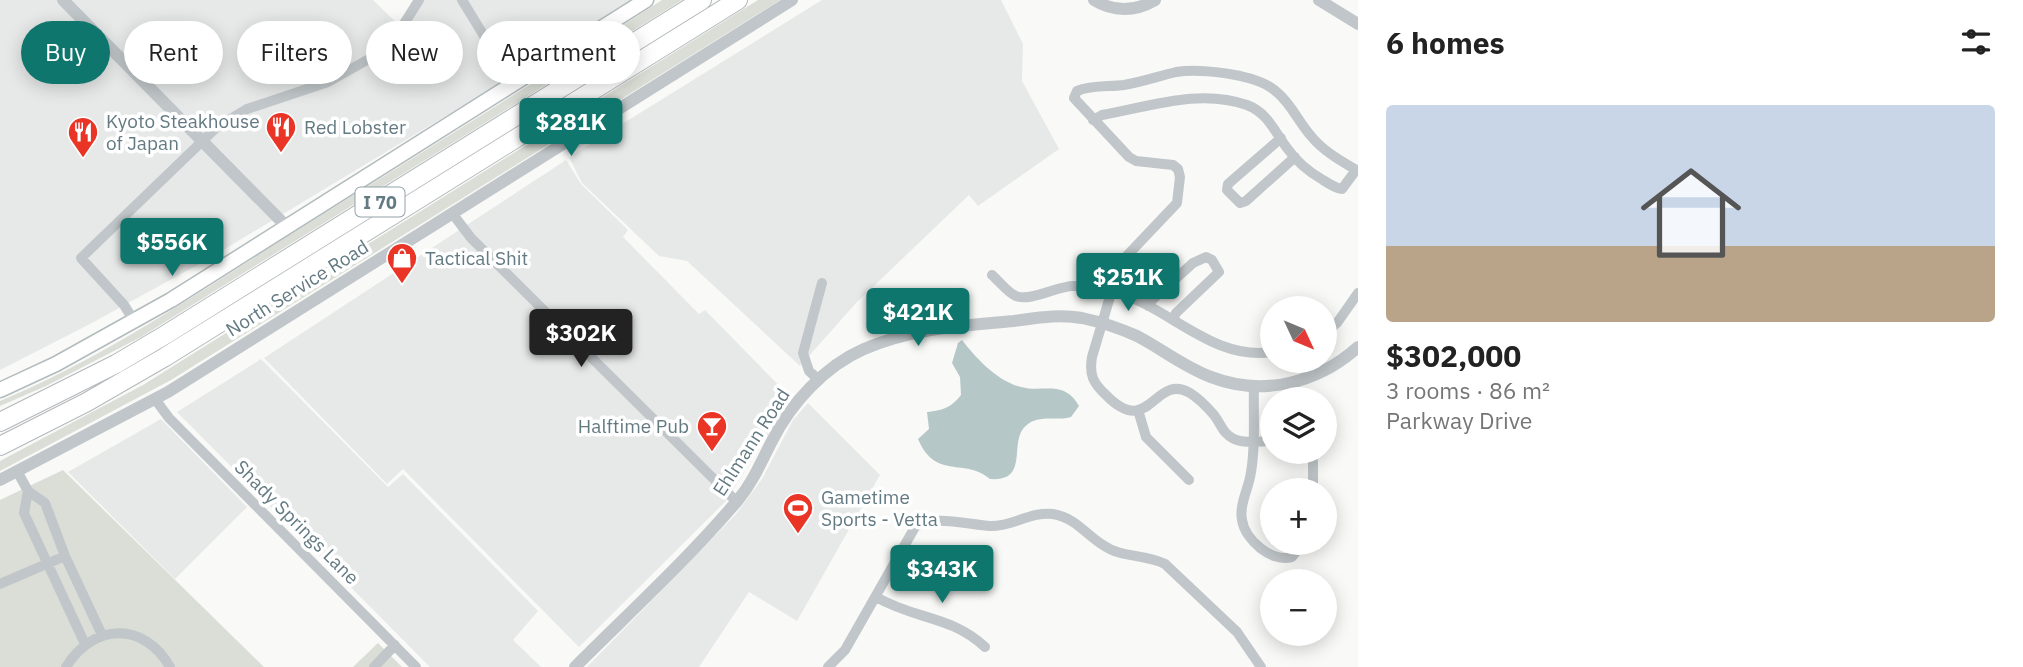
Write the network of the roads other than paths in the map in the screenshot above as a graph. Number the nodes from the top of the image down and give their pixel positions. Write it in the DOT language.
graph roads {
  1 [pos="63,0"];
  2 [pos="419,0"];
  3 [pos="462,0"];
  4 [pos="646,0"];
  5 [pos="702,0"];
  6 [pos="738,0"];
  7 [pos="792,0"];
  8 [pos="1094,0"];
  9 [pos="1155,0"];
  10 [pos="1319,0"];
  11 [pos="1358,24"];
  12 [pos="514,85"];
  13 [pos="1093,120"];
  14 [pos="1281,138"];
  15 [pos="202,140"];
  16 [pos="1295,158"];
  17 [pos="1357,170"];
  18 [pos="452,213"];
  19 [pos="287,227"];
  20 [pos="992,275"];
  21 [pos="822,283"];
  22 [pos="1112,291"];
  23 [pos="1358,293"];
  24 [pos="1148,306"];
  25 [pos="1173,320"];
  26 [pos="134,321"];
  27 [pos="1101,323"];
  28 [pos="1337,323"];
  29 [pos="1358,347"];
  30 [pos="1260,352"];
  31 [pos="819,380"];
  32 [pos="1254,386"];
  33 [pos="0,390"];
  34 [pos="155,400"];
  35 [pos="30,407"];
  36 [pos="1138,410"];
  37 [pos="0,412"];
  38 [pos="0,422"];
  39 [pos="1254,442"];
  40 [pos="1260,442"];
  41 [pos="4,445"];
  42 [pos="17,471"];
  43 [pos="0,480"];
  44 [pos="1189,480"];
  45 [pos="28,492"];
  46 [pos="737,502"];
  47 [pos="1260,546"];
  48 [pos="1273,555"];
  49 [pos="1294,555"];
  50 [pos="65,556"];
  51 [pos="48,564"];
  52 [pos="0,584"];
  53 [pos="876,597"];
  54 [pos="102,635"];
  55 [pos="85,644"];
  56 [pos="395,645"];
  57 [pos="985,647"];
  58 [pos="1257,665"];
  59 [pos="66,667"];
  60 [pos="170,667"];
  61 [pos="374,667"];
  62 [pos="416,667"];
  63 [pos="575,667"];
  64 [pos="828,667"];
  1 -- 15 [label="street"];
  2 -- 15 [label="street"];
  3 -- 12 [label="street"];
  4 -- 12 [label="main road"];
  5 -- 35 [label="highway, I 70"];
  6 -- 41 [label="highway, I 70"];
  7 -- 18 [label="street, North Service Road"];
  8 -- 9 [label="street"];
  10 -- 11 [label="street"];
  12 -- 19 [label="main road"];
  13 -- 14 [label="street"];
  13 -- 17 [label="street"];
  13 -- 22 [label="street"];
  14 -- 16 [label="street"];
  14 -- 16 [label="street"];
  15 -- 19 [label="street"];
  15 -- 26 [label="street"];
  16 -- 17 [label="street"];
  18 -- 34 [label="street, North Service Road"];
  18 -- 46 [label="street"];
  19 -- 26 [label="main road"];
  20 -- 22 [label="street"];
  21 -- 31 [label="street"];
  22 -- 24 [label="street"];
  22 -- 27 [label="street"];
  23 -- 28 [label="street"];
  24 -- 25 [label="street"];
  24 -- 25 [label="street"];
  25 -- 30 [label="street"];
  26 -- 33 [label="main road"];
  27 -- 31 [label="street, Ehlmann Road"];
  27 -- 32 [label="street, Ehlmann Road"];
  27 -- 36 [label="street"];
  29 -- 32 [label="street, Ehlmann Road"];
  31 -- 46 [label="street, Ehlmann Road"];
  32 -- 39 [label="street"];
  34 -- 42 [label="street, North Service Road"];
  34 -- 56 [label="street, Shady Springs Lane"];
  35 -- 37 [label="highway"];
  35 -- 38 [label="highway, I 70"];
  36 -- 39 [label="street"];
  36 -- 44 [label="street"];
  39 -- 40 [label="street"];
  39 -- 47 [label="street"];
  42 -- 43 [label="street, North Service Road"];
  42 -- 45 [label="street"];
  45 -- 50 [label="street"];
  45 -- 51 [label="street"];
  46 -- 63 [label="street, Ehlmann Road"];
  48 -- 49 [label="street"];
  50 -- 51 [label="street"];
  50 -- 54 [label="street"];
  51 -- 52 [label="street"];
  51 -- 55 [label="street"];
  53 -- 57 [label="street"];
  53 -- 58 [label="street"];
  53 -- 64 [label="street"];
  54 -- 55 [label="street"];
  54 -- 60 [label="street"];
  55 -- 59 [label="street"];
  56 -- 61 [label="street"];
  56 -- 62 [label="street, Shady Springs Lane"];
}
